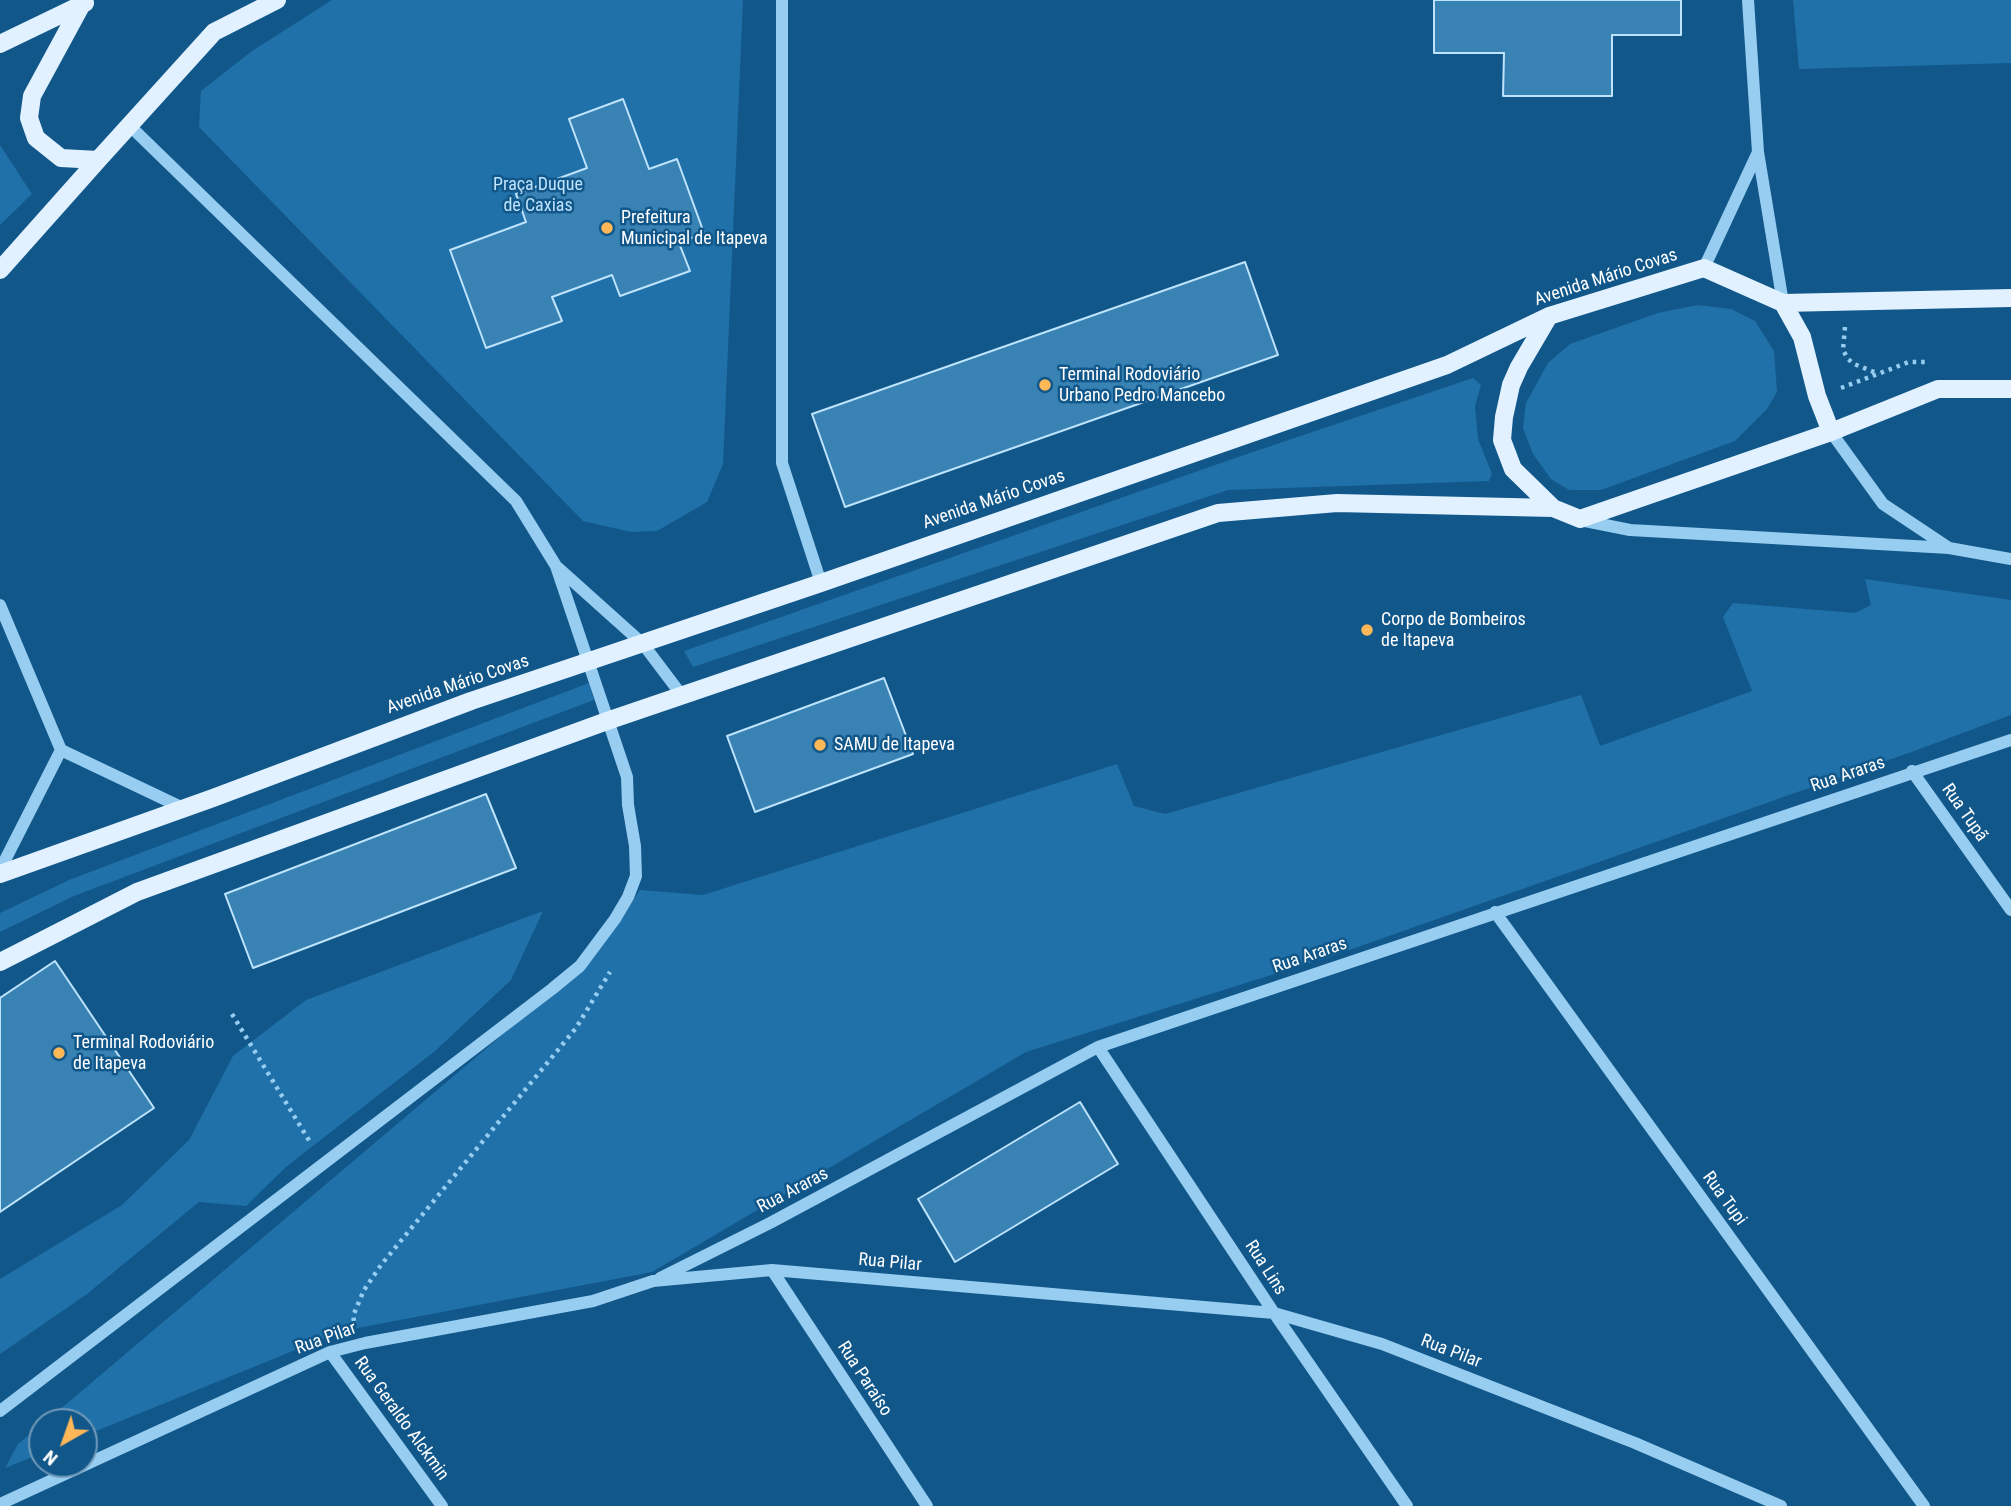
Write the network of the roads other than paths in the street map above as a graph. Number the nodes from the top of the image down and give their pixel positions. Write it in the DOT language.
graph roads {
  1 [pos="277,0"];
  2 [pos="782,0"];
  3 [pos="1748,0"];
  4 [pos="86,2"];
  5 [pos="0,44"];
  6 [pos="130,125"];
  7 [pos="1758,152"];
  8 [pos="98,160"];
  9 [pos="1704,268"];
  10 [pos="0,270"];
  11 [pos="2011,298"];
  12 [pos="1783,303"];
  13 [pos="1549,316"];
  14 [pos="2011,389"];
  15 [pos="1831,432"];
  16 [pos="1553,508"];
  17 [pos="1580,519"];
  18 [pos="1949,548"];
  19 [pos="2011,559"];
  20 [pos="556,566"];
  21 [pos="821,583"];
  22 [pos="0,605"];
  23 [pos="643,644"];
  24 [pos="588,661"];
  25 [pos="683,697"];
  26 [pos="607,721"];
  27 [pos="2011,740"];
  28 [pos="61,750"];
  29 [pos="1912,771"];
  30 [pos="183,808"];
  31 [pos="0,872"];
  32 [pos="2011,910"];
  33 [pos="1495,912"];
  34 [pos="0,962"];
  35 [pos="1098,1047"];
  36 [pos="772,1270"];
  37 [pos="653,1281"];
  38 [pos="1274,1314"];
  39 [pos="331,1352"];
  40 [pos="0,1411"];
  41 [pos="0,1504"];
  42 [pos="442,1506"];
  43 [pos="927,1506"];
  44 [pos="1407,1506"];
  45 [pos="1782,1506"];
  46 [pos="1924,1506"];
  1 -- 6 [label="main road"];
  2 -- 21 [label="street"];
  3 -- 7 [label="street"];
  4 -- 5 [label="main road"];
  4 -- 8 [label="main road"];
  6 -- 8 [label="main road"];
  6 -- 20 [label="street"];
  7 -- 9 [label="street"];
  7 -- 12 [label="street"];
  8 -- 10 [label="main road"];
  9 -- 12 [label="main road, Avenida Mário Covas"];
  9 -- 13 [label="main road, Avenida Mário Covas"];
  11 -- 12 [label="main road, Avenida Mário Covas"];
  12 -- 15 [label="main road"];
  13 -- 16 [label="main road"];
  13 -- 21 [label="main road, Avenida Mário Covas"];
  14 -- 15 [label="main road"];
  15 -- 17 [label="main road"];
  15 -- 18 [label="street"];
  16 -- 17 [label="main road"];
  16 -- 25 [label="main road"];
  17 -- 18 [label="street"];
  18 -- 19 [label="street"];
  20 -- 23 [label="street"];
  20 -- 24 [label="street"];
  21 -- 23 [label="main road, Avenida Mário Covas"];
  22 -- 28 [label="street"];
  23 -- 24 [label="main road, Avenida Mário Covas"];
  23 -- 25 [label="street"];
  24 -- 26 [label="street"];
  24 -- 30 [label="main road, Avenida Mário Covas"];
  25 -- 26 [label="main road"];
  26 -- 34 [label="main road"];
  26 -- 40 [label="street"];
  27 -- 29 [label="street, Rua Araras"];
  28 -- 30 [label="street"];
  28 -- 31 [label="street"];
  29 -- 32 [label="street, Rua Tupã"];
  29 -- 33 [label="street, Rua Araras"];
  30 -- 31 [label="main road, Avenida Mário Covas"];
  33 -- 35 [label="street, Rua Araras"];
  33 -- 46 [label="street, Rua Tupi"];
  35 -- 37 [label="street, Rua Araras"];
  35 -- 38 [label="street, Rua Lins"];
  36 -- 37 [label="street, Rua Pilar"];
  36 -- 38 [label="street, Rua Pilar"];
  36 -- 43 [label="street, Rua Paraíso"];
  37 -- 39 [label="street, Rua Pilar"];
  38 -- 44 [label="street, Rua Lins"];
  38 -- 45 [label="street, Rua Pilar"];
  39 -- 41 [label="street, Rua Pilar"];
  39 -- 42 [label="street, Rua Geraldo Alckmin"];
}
